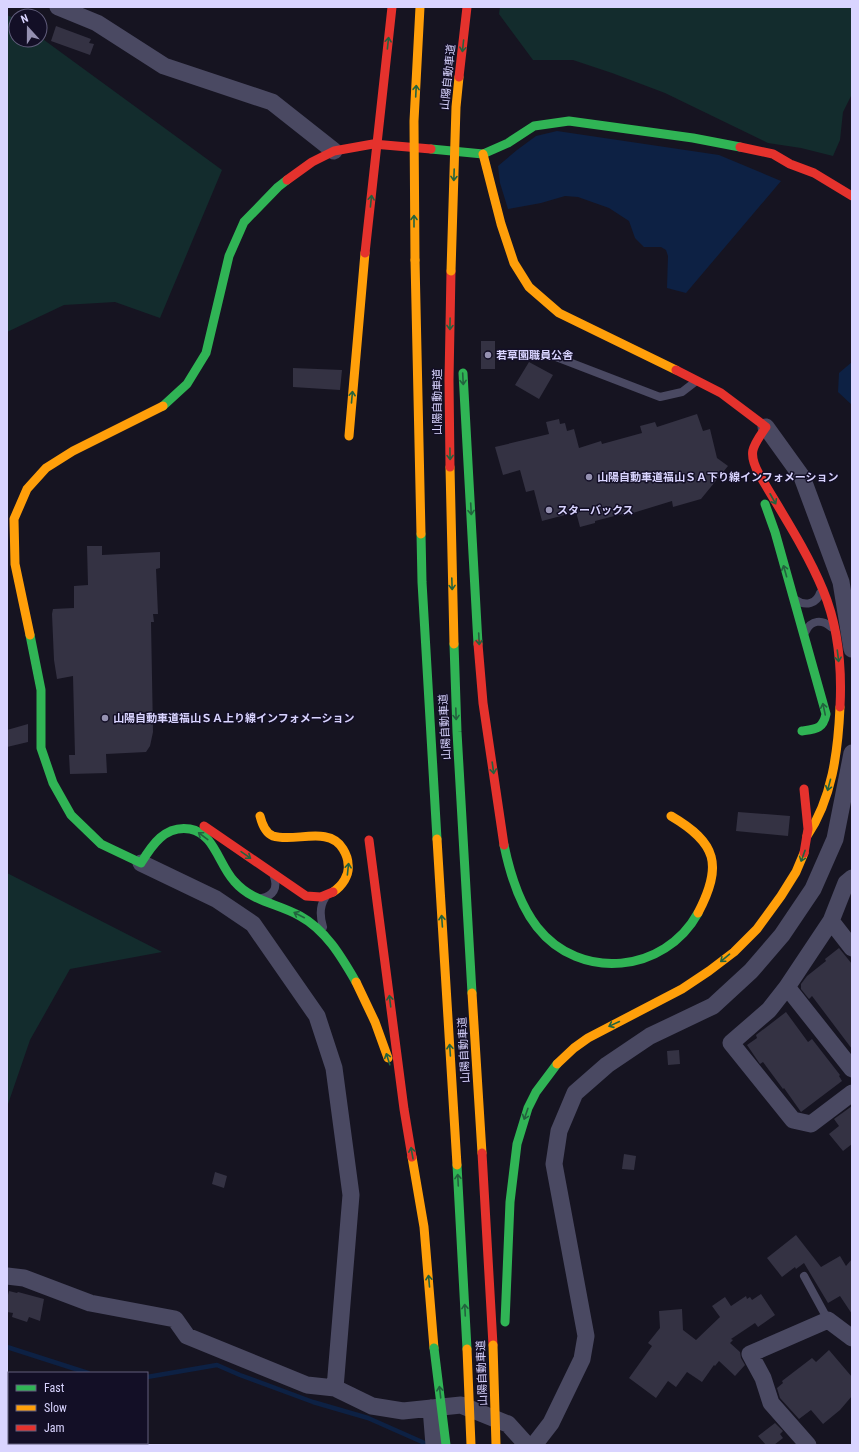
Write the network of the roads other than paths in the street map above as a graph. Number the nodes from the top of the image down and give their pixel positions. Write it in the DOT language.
graph roads {
  1 [pos="58,7"];
  2 [pos="392,7"];
  3 [pos="420,7"];
  4 [pos="467,7"];
  5 [pos="334,151"];
  6 [pos="484,154"];
  7 [pos="852,196"];
  8 [pos="451,271"];
  9 [pos="459,320"];
  10 [pos="535,355"];
  11 [pos="462,367"];
  12 [pos="697,380"];
  13 [pos="766,427"];
  14 [pos="349,436"];
  15 [pos="822,588"];
  16 [pos="793,598"];
  17 [pos="834,629"];
  18 [pos="804,638"];
  19 [pos="852,649"];
  20 [pos="802,731"];
  21 [pos="852,754"];
  22 [pos="804,789"];
  23 [pos="260,816"];
  24 [pos="671,816"];
  25 [pos="807,836"];
  26 [pos="369,840"];
  27 [pos="141,863"];
  28 [pos="272,873"];
  29 [pos="852,878"];
  30 [pos="326,896"];
  31 [pos="256,899"];
  32 [pos="831,921"];
  33 [pos="326,935"];
  34 [pos="852,948"];
  35 [pos="787,988"];
  36 [pos="852,1069"];
  37 [pos="852,1094"];
  38 [pos="404,1109"];
  39 [pos="7,1276"];
  40 [pos="804,1276"];
  41 [pos="828,1320"];
  42 [pos="504,1330"];
  43 [pos="852,1338"];
  44 [pos="502,1360"];
  45 [pos="335,1388"];
  46 [pos="431,1408"];
  47 [pos="496,1433"];
  48 [pos="434,1445"];
  49 [pos="446,1445"];
  50 [pos="471,1445"];
  51 [pos="496,1445"];
  52 [pos="527,1445"];
  53 [pos="534,1445"];
  54 [pos="808,1445"];
  1 -- 5 [label="street"];
  14 -- 2 [label="main road, one-way, bridge"];
  50 -- 3 [label="main road, 山陽自動車道, one-way, bridge"];
  4 -- 8 [label="main road, 山陽自動車道, one-way, bridge"];
  5 -- 6 [label="main road"];
  5 -- 27 [label="main road"];
  6 -- 7 [label="main road"];
  6 -- 12 [label="main road"];
  8 -- 9 [label="main road"];
  8 -- 47 [label="main road, 山陽自動車道, one-way, bridge"];
  10 -- 12 [label="lane"];
  11 -- 24 [label="main road, one-way"];
  12 -- 13 [label="main road"];
  13 -- 15 [label="main road, one-way"];
  16 -- 13 [label="main road, one-way"];
  13 -- 19 [label="street"];
  15 -- 16 [label="lane"];
  15 -- 17 [label="main road"];
  16 -- 18 [label="main road"];
  17 -- 18 [label="lane"];
  17 -- 25 [label="main road, one-way"];
  20 -- 18 [label="main road, one-way"];
  21 -- 53 [label="street"];
  22 -- 25 [label="main road"];
  30 -- 23 [label="main road, one-way"];
  25 -- 42 [label="main road, one-way"];
  38 -- 26 [label="main road, one-way"];
  27 -- 28 [label="main road, one-way"];
  31 -- 27 [label="main road, one-way"];
  27 -- 45 [label="street"];
  28 -- 30 [label="main road"];
  28 -- 31 [label="lane"];
  29 -- 32 [label="street"];
  30 -- 33 [label="lane"];
  33 -- 31 [label="main road, one-way"];
  32 -- 34 [label="street"];
  32 -- 35 [label="street"];
  38 -- 33 [label="main road, one-way"];
  35 -- 36 [label="street"];
  35 -- 37 [label="street"];
  49 -- 38 [label="main road, one-way, bridge"];
  39 -- 45 [label="street"];
  40 -- 41 [label="lane"];
  41 -- 43 [label="street"];
  41 -- 54 [label="street"];
  44 -- 47 [label="main road, bridge"];
  45 -- 46 [label="street"];
  46 -- 48 [label="street"];
  46 -- 52 [label="street"];
  47 -- 51 [label="main road, 山陽自動車道, bridge"];
}
